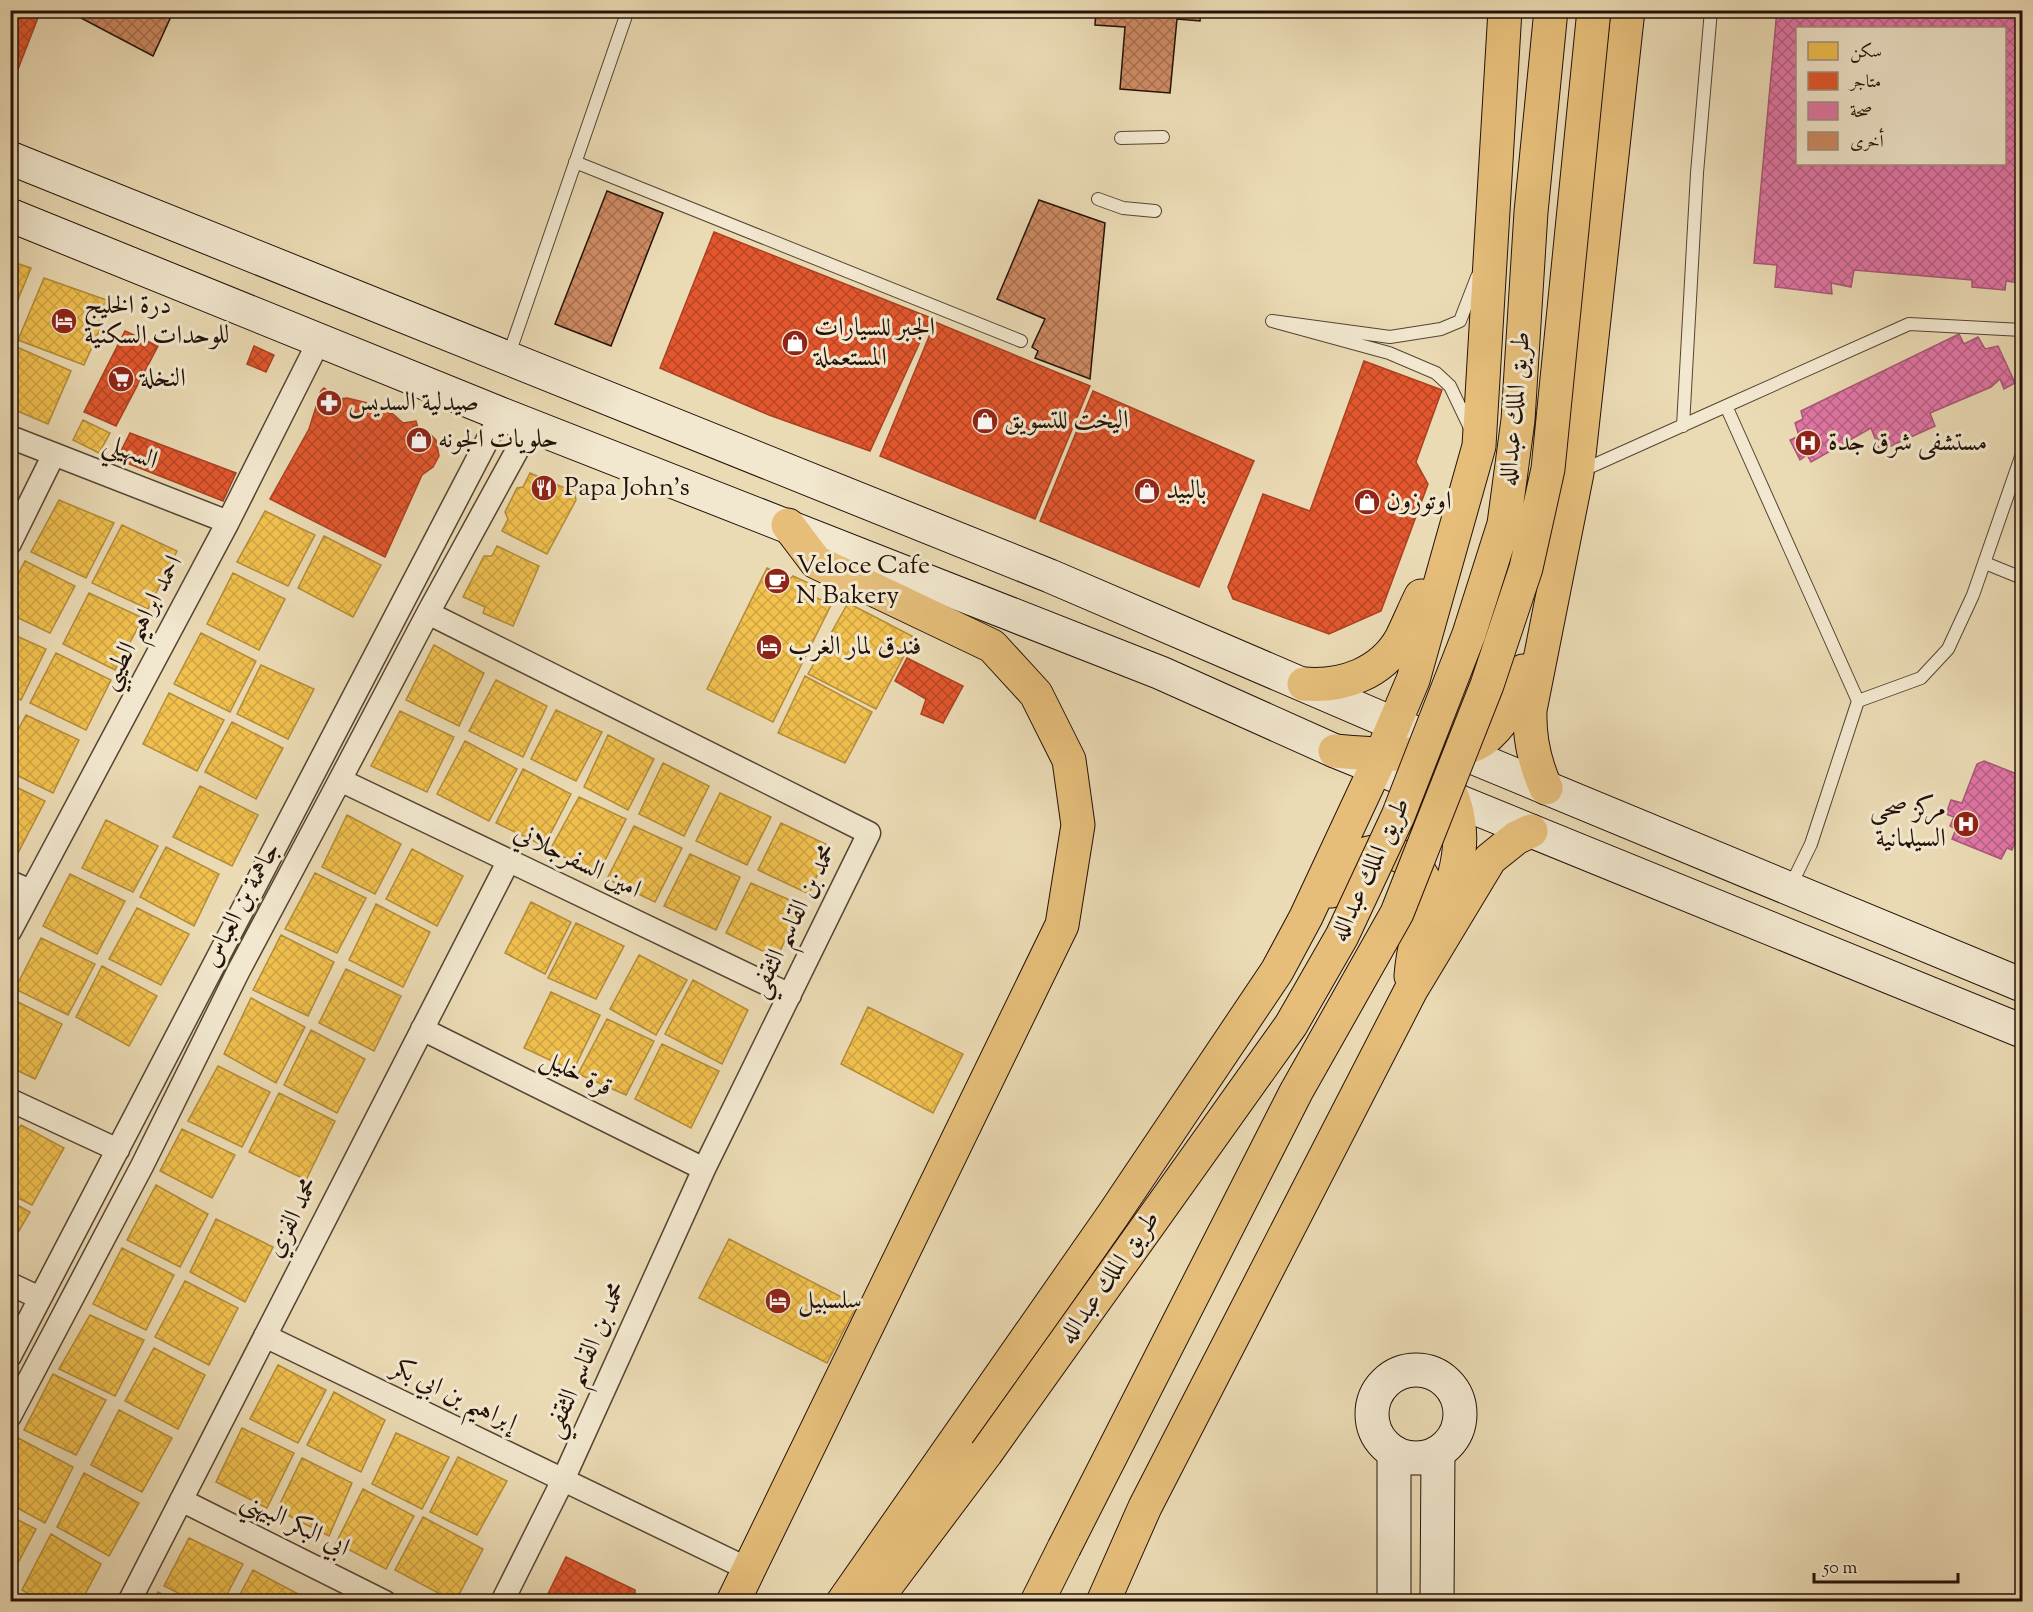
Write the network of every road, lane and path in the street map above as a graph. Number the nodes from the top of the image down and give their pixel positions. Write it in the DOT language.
graph roads {
  1 [pos="628,10"];
  2 [pos="1504,10"];
  3 [pos="1551,10"];
  4 [pos="1594,10"];
  5 [pos="1628,10"];
  6 [pos="1711,10"];
  7 [pos="1163,137"];
  8 [pos="1121,138"];
  9 [pos="10,158"];
  10 [pos="575,162"];
  11 [pos="1098,199"];
  12 [pos="1155,211"];
  13 [pos="10,215"];
  14 [pos="1490,245"];
  15 [pos="2022,330"];
  16 [pos="320,339"];
  17 [pos="1021,341"];
  18 [pos="507,358"];
  19 [pos="1726,406"];
  20 [pos="501,414"];
  21 [pos="531,425"];
  22 [pos="1683,426"];
  23 [pos="10,437"];
  24 [pos="1479,446"];
  25 [pos="54,454"];
  26 [pos="2022,454"];
  27 [pos="1577,472"];
  28 [pos="1459,516"];
  29 [pos="228,522"];
  30 [pos="788,525"];
  31 [pos="10,543"];
  32 [pos="1985,563"];
  33 [pos="2022,578"];
  34 [pos="1554,583"];
  35 [pos="428,612"];
  36 [pos="1304,684"];
  37 [pos="1858,701"];
  38 [pos="1384,748"];
  39 [pos="1455,750"];
  40 [pos="1422,753"];
  41 [pos="340,780"];
  42 [pos="1546,788"];
  43 [pos="1453,799"];
  44 [pos="1531,831"];
  45 [pos="508,860"];
  46 [pos="21,887"];
  47 [pos="1789,889"];
  48 [pos="1306,917"];
  49 [pos="10,931"];
  50 [pos="2022,985"];
  51 [pos="1411,990"];
  52 [pos="790,995"];
  53 [pos="422,1029"];
  54 [pos="2022,1031"];
  55 [pos="10,1100"];
  56 [pos="118,1150"];
  57 [pos="704,1169"];
  58 [pos="10,1284"];
  59 [pos="40,1298"];
  60 [pos="18,1325"];
  61 [pos="265,1336"];
  62 [pos="10,1356"];
  63 [pos="10,1416"];
  64 [pos="1394,1452"];
  65 [pos="1438,1453"];
  66 [pos="563,1480"];
  67 [pos="181,1500"];
  68 [pos="748,1569"];
  69 [pos="129,1602"];
  70 [pos="385,1602"];
  71 [pos="502,1602"];
  72 [pos="732,1602"];
  73 [pos="843,1602"];
  74 [pos="874,1602"];
  75 [pos="1038,1602"];
  76 [pos="1103,1602"];
  77 [pos="1394,1602"];
  78 [pos="1437,1602"];
  1 -- 10 [label="lane"];
  2 -- 14 [label="main road"];
  3 -- 74 [label="main road, طريق الملك عبدالله, bridge"];
  4 -- 75 [label="main road, bridge"];
  5 -- 27 [label="main road"];
  6 -- 22 [label="lane"];
  7 -- 8 [label="lane"];
  9 -- 18 [label="main road"];
  10 -- 17 [label="lane"];
  10 -- 18 [label="lane"];
  11 -- 12 [label="lane"];
  13 -- 16 [label="main road"];
  14 -- 24 [label="main road"];
  14 -- 24 [label="lane"];
  15 -- 19 [label="lane"];
  16 -- 20 [label="main road"];
  16 -- 29 [label="street, احمد ابراهيم الطيبي"];
  18 -- 36 [label="main road"];
  19 -- 22 [label="lane"];
  19 -- 37 [label="lane"];
  20 -- 21 [label="main road"];
  20 -- 56 [label="street, جاهمة بن العباس"];
  21 -- 30 [label="main road"];
  21 -- 35 [label="street, جاهمة بن العباس"];
  22 -- 27 [label="lane"];
  23 -- 25 [label="street, السهيلي"];
  24 -- 28 [label="main road"];
  25 -- 29 [label="street, السهيلي"];
  25 -- 31 [label="street"];
  26 -- 32 [label="lane"];
  27 -- 34 [label="main road"];
  28 -- 34 [label="main road"];
  28 -- 36 [label="main road"];
  28 -- 38 [label="main road"];
  29 -- 46 [label="street, احمد ابراهيم الطيبي"];
  30 -- 38 [label="main road"];
  30 -- 68 [label="main road"];
  32 -- 33 [label="lane"];
  32 -- 37 [label="lane"];
  34 -- 39 [label="main road"];
  34 -- 42 [label="main road"];
  35 -- 41 [label="street, جاهمة بن العباس"];
  35 -- 52 [label="street, محمد بن القاسم الثقفي"];
  36 -- 38 [label="main road"];
  37 -- 47 [label="lane"];
  38 -- 39 [label="main road"];
  38 -- 40 [label="main road"];
  38 -- 43 [label="main road"];
  38 -- 48 [label="main road"];
  39 -- 40 [label="main road"];
  39 -- 42 [label="main road"];
  40 -- 43 [label="main road"];
  41 -- 45 [label="street, امين السفرجلاني"];
  41 -- 63 [label="street, جاهمة بن العباس"];
  42 -- 47 [label="main road"];
  43 -- 44 [label="main road"];
  43 -- 51 [label="main road"];
  44 -- 51 [label="main road"];
  44 -- 54 [label="main road"];
  45 -- 52 [label="street, امين السفرجلاني"];
  45 -- 53 [label="street, محمد الفزي"];
  46 -- 49 [label="street, احمد ابراهيم الطيبي"];
  47 -- 50 [label="main road"];
  48 -- 51 [label="main road"];
  48 -- 73 [label="main road"];
  51 -- 76 [label="main road"];
  52 -- 57 [label="street, محمد بن القاسم الثقفي"];
  53 -- 57 [label="street, قرة خليل"];
  53 -- 61 [label="street, محمد الفزي"];
  55 -- 56 [label="street"];
  56 -- 59 [label="street, جاهمة بن العباس"];
  57 -- 66 [label="street, محمد بن القاسم الثقفي"];
  58 -- 59 [label="street"];
  59 -- 60 [label="street, جاهمة بن العباس"];
  60 -- 62 [label="street, جاهمة بن العباس"];
  61 -- 66 [label="street, إبراهيم بن ابي بكر"];
  61 -- 67 [label="street, محمد الفزي"];
  64 -- 65 [label="main road"];
  64 -- 65 [label="main road"];
  64 -- 77 [label="main road"];
  65 -- 78 [label="main road"];
  66 -- 68 [label="street, إبراهيم بن ابي بكر"];
  66 -- 71 [label="street, محمد بن القاسم الثقفي"];
  67 -- 69 [label="street, محمد الفزي"];
  67 -- 70 [label="street, ابي البكر البيهني"];
  68 -- 72 [label="main road"];
}
